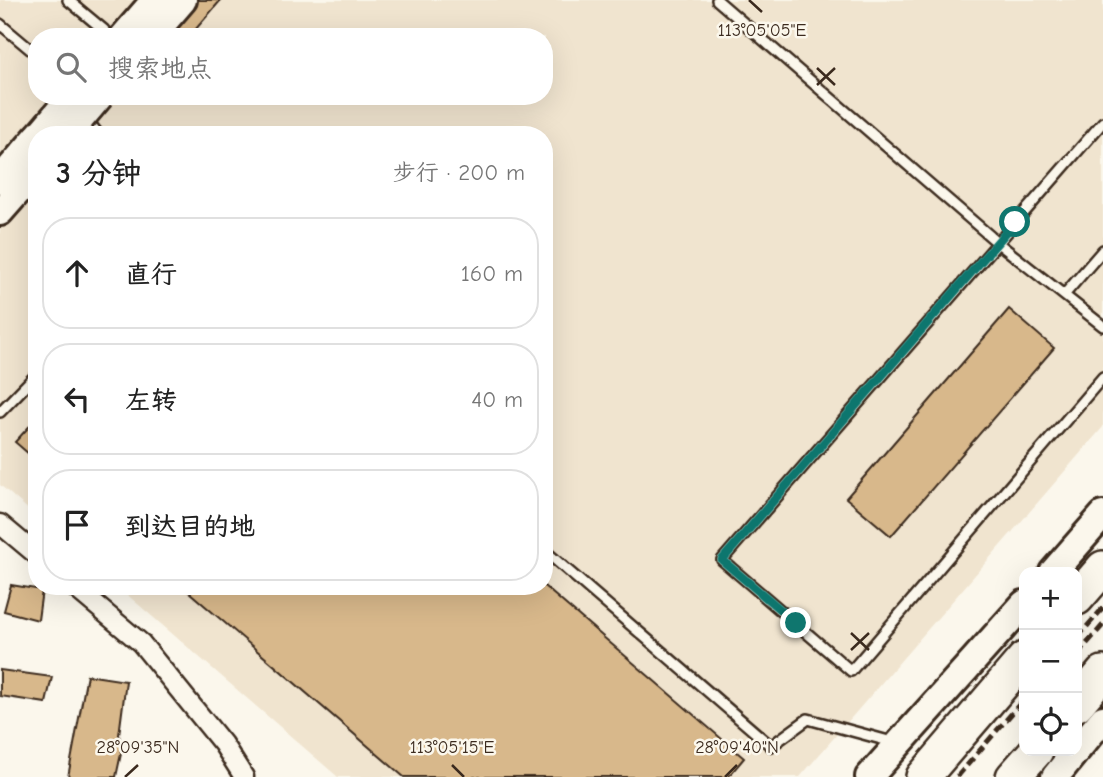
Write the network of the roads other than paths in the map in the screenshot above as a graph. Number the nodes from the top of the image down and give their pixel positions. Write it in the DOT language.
graph roads {
  1 [pos="68,0"];
  2 [pos="155,0"];
  3 [pos="183,0"];
  4 [pos="718,0"];
  5 [pos="0,24"];
  6 [pos="106,28"];
  7 [pos="119,28"];
  8 [pos="160,28"];
  9 [pos="28,47"];
  10 [pos="64,105"];
  11 [pos="77,105"];
  12 [pos="92,105"];
  13 [pos="1103,122"];
  14 [pos="46,126"];
  15 [pos="75,126"];
  16 [pos="93,126"];
  17 [pos="28,148"];
  18 [pos="0,180"];
  19 [pos="28,180"];
  20 [pos="0,212"];
  21 [pos="998,243"];
  22 [pos="1103,250"];
  23 [pos="1064,295"];
  24 [pos="1103,326"];
  25 [pos="1103,377"];
  26 [pos="28,383"];
  27 [pos="0,412"];
  28 [pos="1103,516"];
  29 [pos="0,524"];
  30 [pos="28,547"];
  31 [pos="553,558"];
  32 [pos="1057,567"];
  33 [pos="1103,568"];
  34 [pos="1082,592"];
  35 [pos="84,595"];
  36 [pos="1019,610"];
  37 [pos="1019,665"];
  38 [pos="1103,673"];
  39 [pos="1082,698"];
  40 [pos="1103,719"];
  41 [pos="898,743"];
  42 [pos="1082,745"];
  43 [pos="1032,756"];
  44 [pos="1073,756"];
  45 [pos="244,777"];
  46 [pos="869,777"];
  47 [pos="923,777"];
  48 [pos="1013,777"];
  49 [pos="1055,777"];
  1 -- 6 [label="lane"];
  2 -- 7 [label="main road"];
  3 -- 8 [label="main road"];
  4 -- 21 [label="lane"];
  5 -- 9 [label="lane"];
  10 -- 14 [label="main road, bridge"];
  11 -- 16 [label="lane"];
  12 -- 15 [label="main road, bridge"];
  13 -- 21 [label="lane"];
  17 -- 18 [label="main road"];
  19 -- 20 [label="main road"];
  21 -- 23 [label="lane"];
  21 -- 25 [label="lane"];
  22 -- 23 [label="lane"];
  23 -- 24 [label="lane"];
  26 -- 27 [label="lane"];
  28 -- 32 [label="main road"];
  29 -- 30 [label="street"];
  31 -- 41 [label="lane"];
  33 -- 34 [label="highway"];
  35 -- 45 [label="street"];
  36 -- 41 [label="main road"];
  37 -- 47 [label="highway"];
  38 -- 39 [label="highway"];
  40 -- 42 [label="main road"];
  41 -- 46 [label="main road"];
  43 -- 48 [label="highway"];
  44 -- 49 [label="main road"];
}
